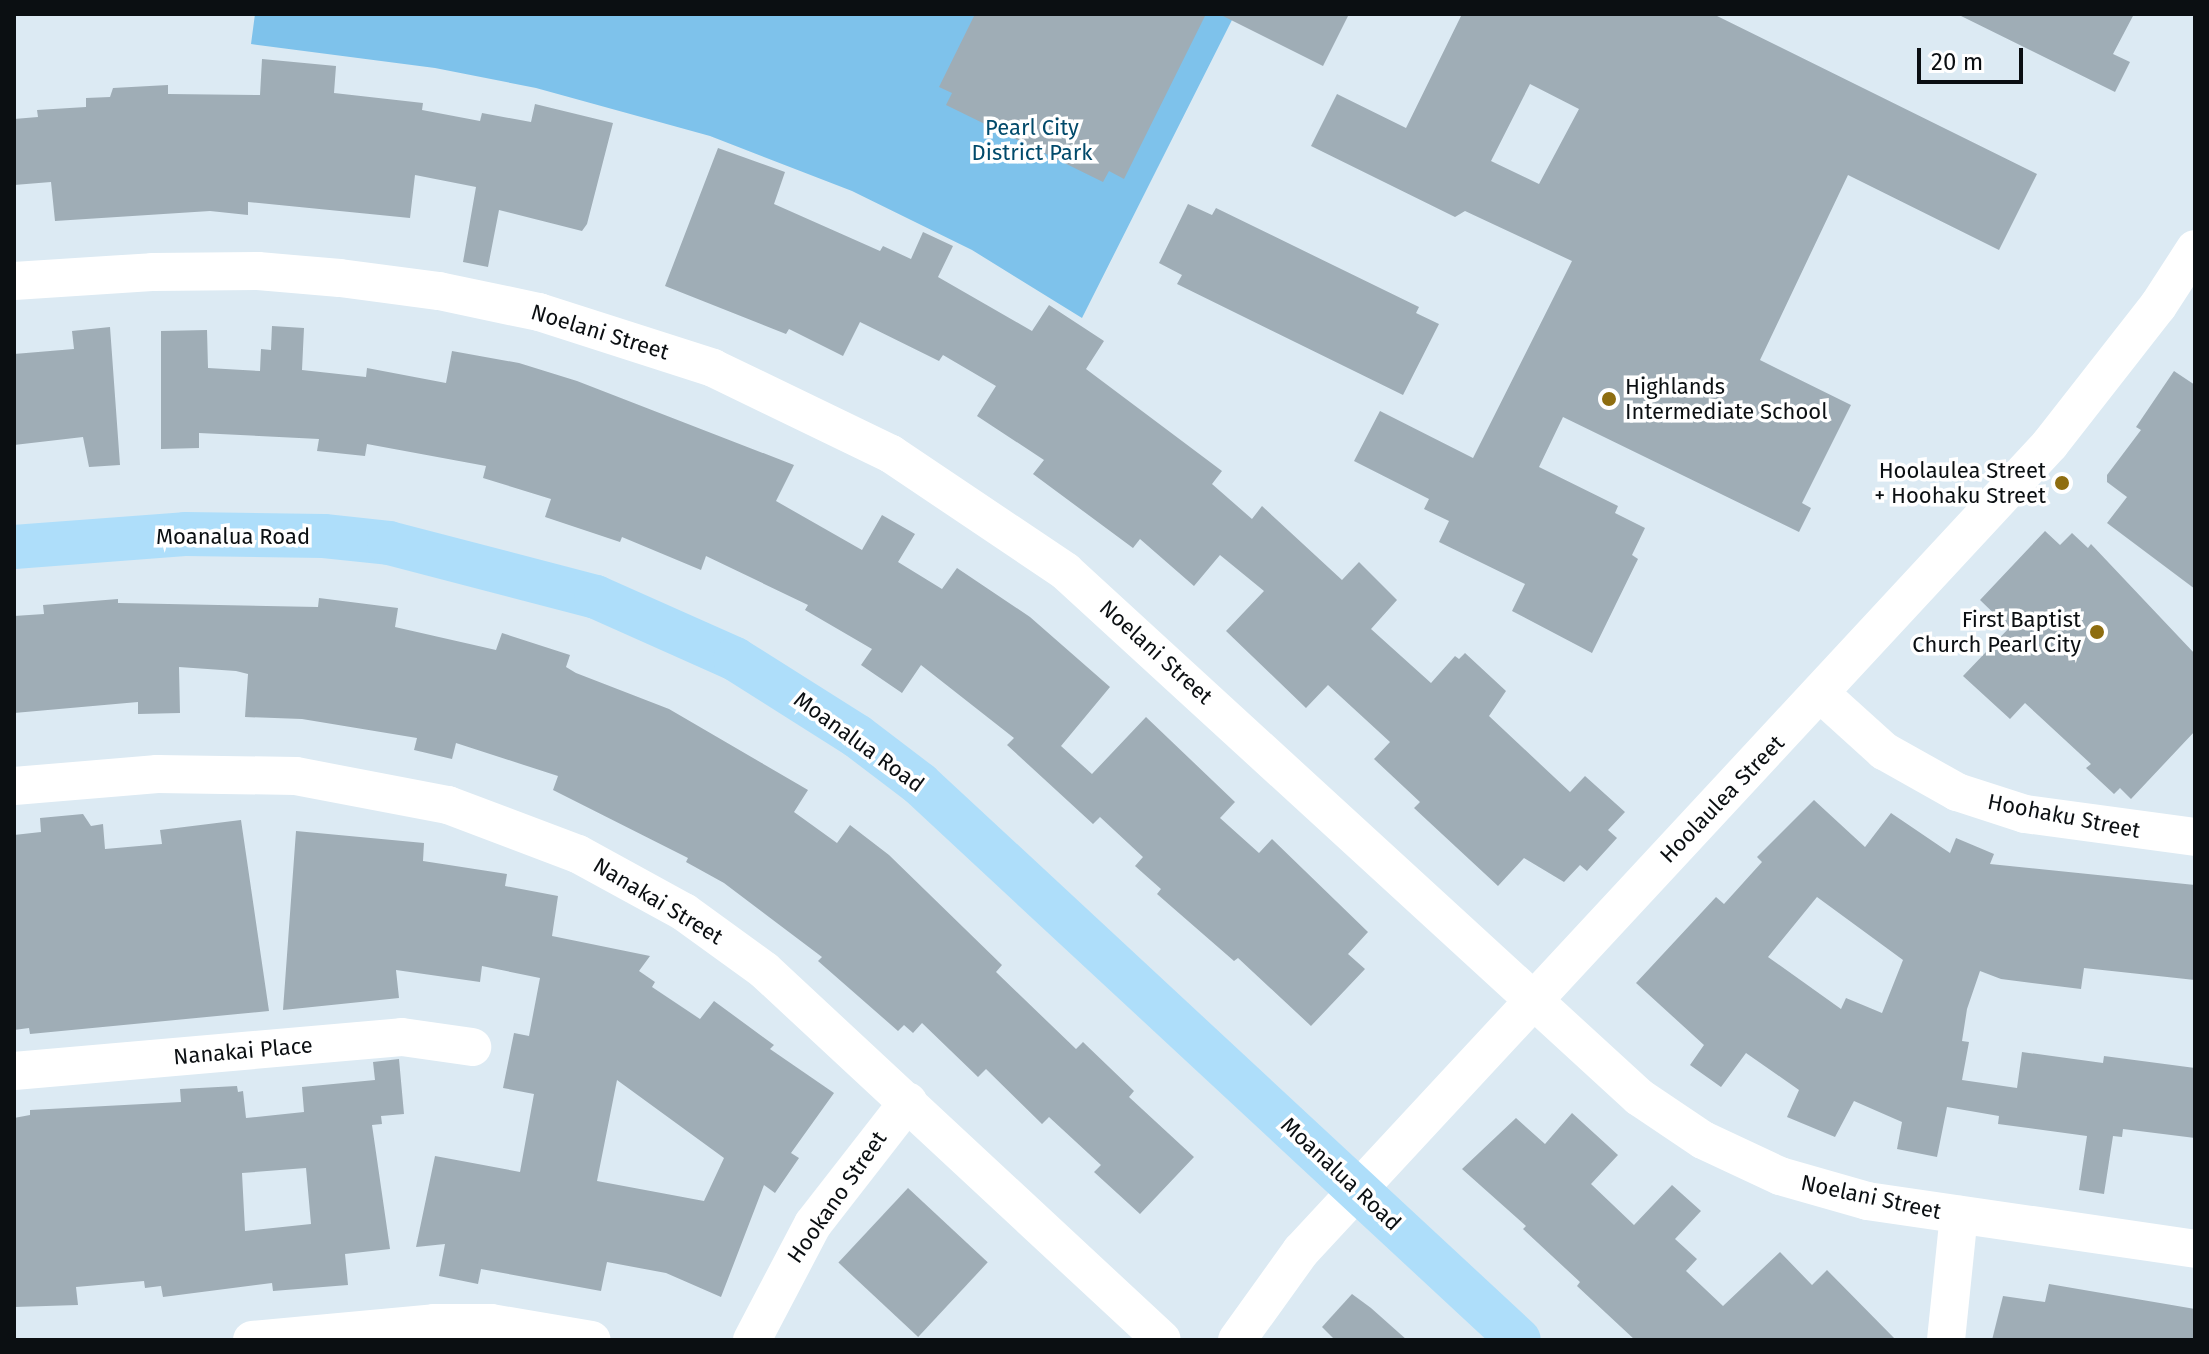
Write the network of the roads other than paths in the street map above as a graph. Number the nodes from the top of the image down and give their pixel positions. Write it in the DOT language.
graph roads {
  1 [pos="2195,249"];
  2 [pos="14,281"];
  3 [pos="14,547"];
  4 [pos="1822,695"];
  5 [pos="14,786"];
  6 [pos="2195,837"];
  7 [pos="1533,1000"];
  8 [pos="472,1047"];
  9 [pos="14,1071"];
  10 [pos="908,1102"];
  11 [pos="1358,1189"];
  12 [pos="1959,1215"];
  13 [pos="2195,1249"];
  14 [pos="324,1336"];
  15 [pos="252,1340"];
  16 [pos="592,1340"];
  17 [pos="752,1340"];
  18 [pos="1162,1340"];
  19 [pos="1237,1340"];
  20 [pos="1519,1340"];
  21 [pos="1946,1340"];
  1 -- 4 [label="street, Hoolaulea Street"];
  2 -- 7 [label="street, Noelani Street"];
  3 -- 11 [label="main road, Moanalua Road"];
  4 -- 6 [label="street, Hoohaku Street"];
  4 -- 7 [label="street, Hoolaulea Street"];
  5 -- 10 [label="street, Nanakai Street"];
  7 -- 11 [label="street, Hoolaulea Street"];
  7 -- 12 [label="street, Noelani Street"];
  8 -- 9 [label="street, Nanakai Place"];
  10 -- 17 [label="street, Hookano Street"];
  10 -- 18 [label="street, Nanakai Street"];
  11 -- 19 [label="street, Hoolaulea Street"];
  11 -- 20 [label="main road, Moanalua Road"];
  12 -- 13 [label="street, Noelani Street"];
  12 -- 21 [label="street"];
  14 -- 15 [label="street"];
  14 -- 16 [label="street"];
}
